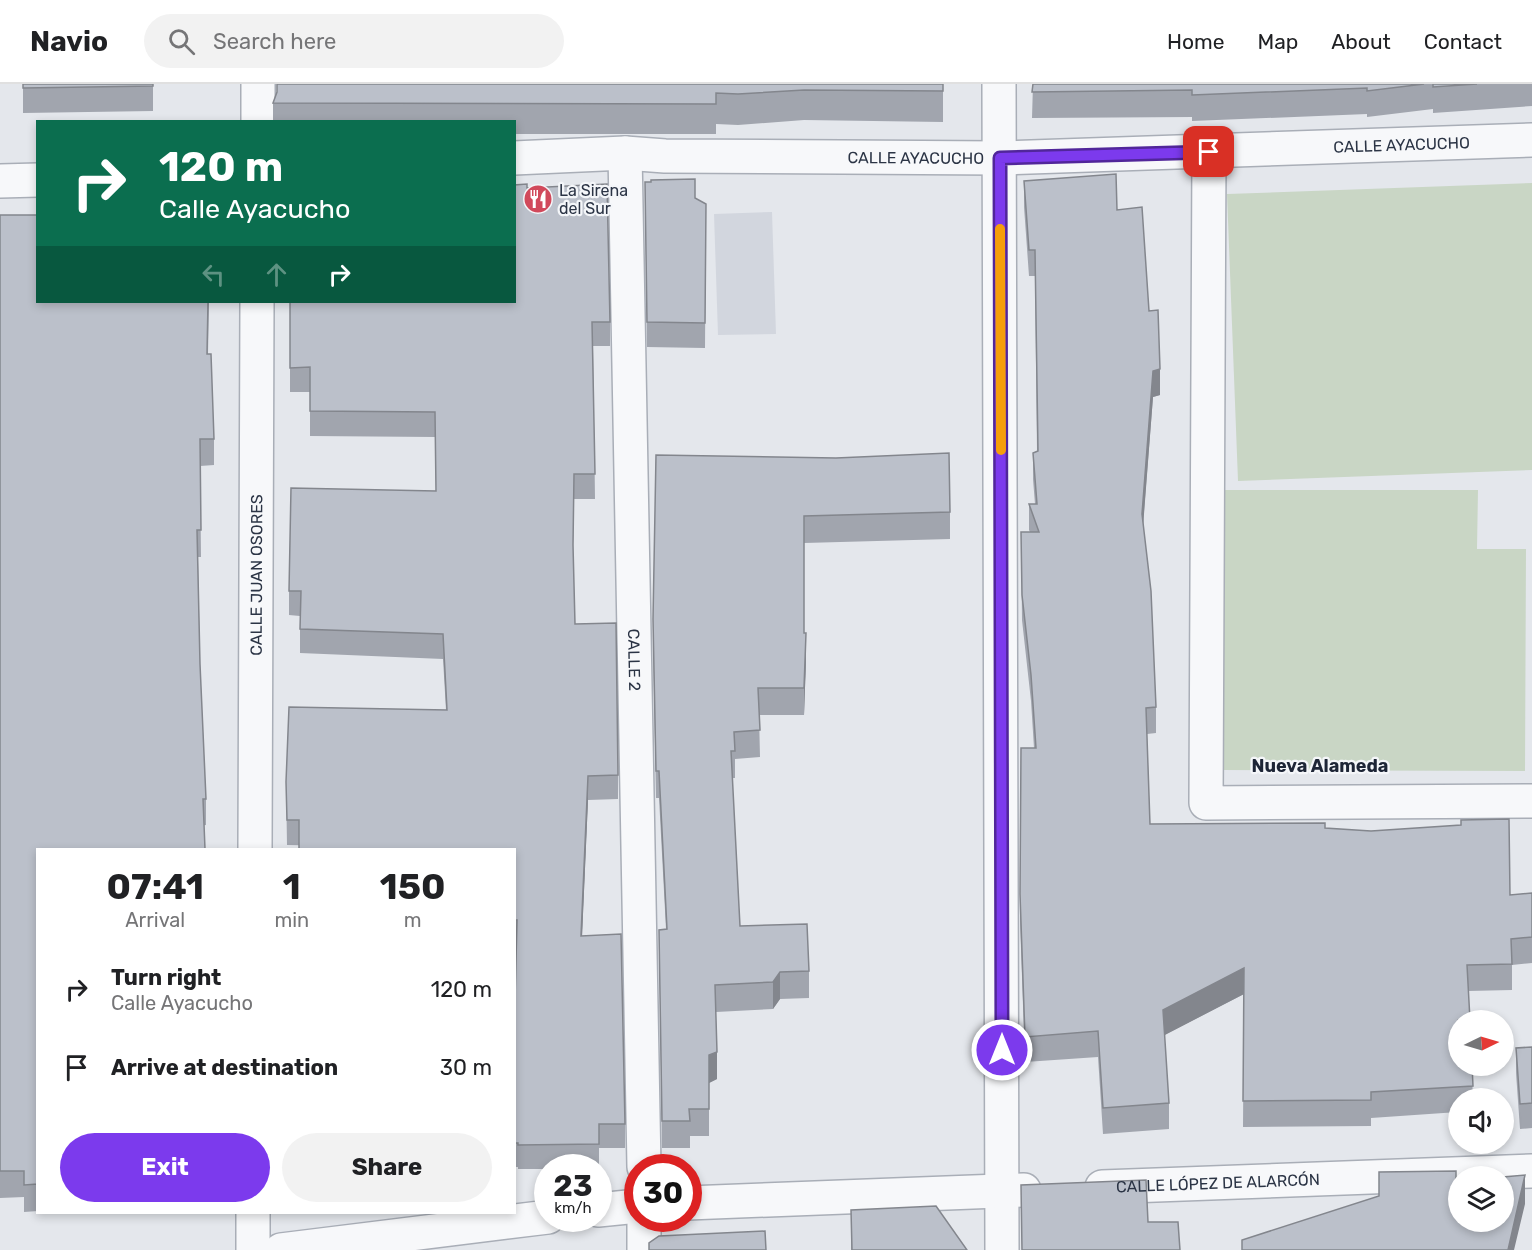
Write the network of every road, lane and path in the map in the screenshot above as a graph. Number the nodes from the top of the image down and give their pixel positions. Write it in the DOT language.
graph roads {
  1 [pos="258,84"];
  2 [pos="999,84"];
  3 [pos="258,120"];
  4 [pos="1532,140"];
  5 [pos="1209,152"];
  6 [pos="625,153"];
  7 [pos="516,158"];
  8 [pos="1000,158"];
  9 [pos="36,180"];
  10 [pos="0,181"];
  11 [pos="257,303"];
  12 [pos="1532,801"];
  13 [pos="255,848"];
  14 [pos="644,1154"];
  15 [pos="1532,1171"];
  16 [pos="1003,1191"];
  17 [pos="702,1202"];
  18 [pos="253,1214"];
  19 [pos="534,1219"];
  20 [pos="644,1232"];
  21 [pos="252,1250"];
  22 [pos="281,1250"];
  23 [pos="644,1250"];
  24 [pos="1002,1250"];
  1 -- 3 [label="street"];
  2 -- 8 [label="street"];
  4 -- 5 [label="street, CALLE AYACUCHO"];
  5 -- 8 [label="street, CALLE AYACUCHO"];
  5 -- 12 [label="street"];
  6 -- 7 [label="street, CALLE AYACUCHO"];
  6 -- 8 [label="street, CALLE AYACUCHO"];
  6 -- 14 [label="street, CALLE 2"];
  8 -- 16 [label="street"];
  9 -- 10 [label="street"];
  11 -- 13 [label="street, CALLE JUAN OSORES"];
  15 -- 16 [label="street, CALLE LÓPEZ DE ALARCÓN"];
  16 -- 17 [label="street, CALLE LÓPEZ DE ALARCÓN"];
  16 -- 24 [label="street"];
  18 -- 21 [label="street"];
  19 -- 22 [label="street"];
  20 -- 23 [label="street"];
}
